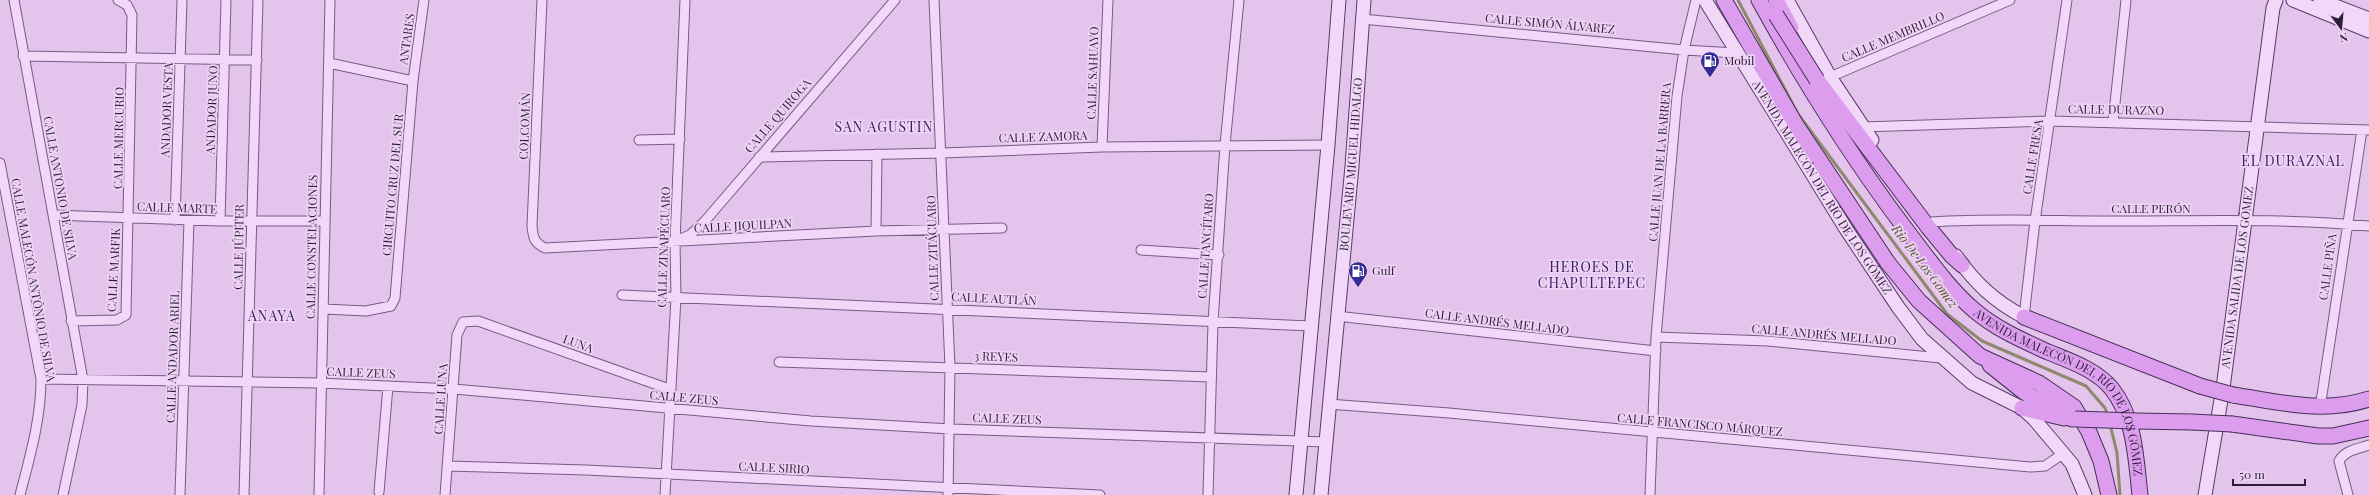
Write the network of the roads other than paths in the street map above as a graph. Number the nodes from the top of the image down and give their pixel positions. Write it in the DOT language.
graph roads {
  1 [pos="14,0"];
  2 [pos="118,0"];
  3 [pos="182,0"];
  4 [pos="226,0"];
  5 [pos="258,0"];
  6 [pos="330,0"];
  7 [pos="424,0"];
  8 [pos="542,0"];
  9 [pos="685,0"];
  10 [pos="895,0"];
  11 [pos="934,0"];
  12 [pos="1108,0"];
  13 [pos="1239,0"];
  14 [pos="1339,0"];
  15 [pos="1696,0"];
  16 [pos="1705,0"];
  17 [pos="1724,0"];
  18 [pos="1759,0"];
  19 [pos="1768,0"];
  20 [pos="1776,0"];
  21 [pos="1787,0"];
  22 [pos="2010,0"];
  23 [pos="2067,0"];
  24 [pos="2126,0"];
  25 [pos="2276,0"];
  26 [pos="2293,0"];
  27 [pos="2320,0"];
  28 [pos="1362,7"];
  29 [pos="2369,19"];
  30 [pos="2369,31"];
  31 [pos="1684,50"];
  32 [pos="1736,52"];
  33 [pos="23,56"];
  34 [pos="133,58"];
  35 [pos="181,59"];
  36 [pos="225,59"];
  37 [pos="257,60"];
  38 [pos="329,63"];
  39 [pos="1824,79"];
  40 [pos="413,81"];
  41 [pos="1823,107"];
  42 [pos="2050,121"];
  43 [pos="2113,122"];
  44 [pos="2258,126"];
  45 [pos="1862,127"];
  46 [pos="2366,130"];
  47 [pos="680,139"];
  48 [pos="639,140"];
  49 [pos="1225,144"];
  50 [pos="1328,144"];
  51 [pos="1102,147"];
  52 [pos="942,153"];
  53 [pos="877,154"];
  54 [pos="759,157"];
  55 [pos="0,163"];
  56 [pos="3,197"];
  57 [pos="53,215"];
  58 [pos="128,218"];
  59 [pos="175,220"];
  60 [pos="189,221"];
  61 [pos="220,221"];
  62 [pos="324,221"];
  63 [pos="2244,221"];
  64 [pos="251,222"];
  65 [pos="1932,222"];
  66 [pos="2035,222"];
  67 [pos="2347,224"];
  68 [pos="2369,226"];
  69 [pos="1002,228"];
  70 [pos="943,230"];
  71 [pos="876,231"];
  72 [pos="676,242"];
  73 [pos="545,248"];
  74 [pos="1141,250"];
  75 [pos="1219,255"];
  76 [pos="1962,265"];
  77 [pos="622,295"];
  78 [pos="676,298"];
  79 [pos="322,309"];
  80 [pos="947,309"];
  81 [pos="1336,316"];
  82 [pos="2024,317"];
  83 [pos="71,321"];
  84 [pos="478,321"];
  85 [pos="1213,322"];
  86 [pos="1311,326"];
  87 [pos="1656,337"];
  88 [pos="1656,351"];
  89 [pos="1980,356"];
  90 [pos="1941,358"];
  91 [pos="779,362"];
  92 [pos="950,367"];
  93 [pos="1211,377"];
  94 [pos="43,379"];
  95 [pos="79,380"];
  96 [pos="184,381"];
  97 [pos="249,381"];
  98 [pos="320,383"];
  99 [pos="388,386"];
  100 [pos="454,389"];
  101 [pos="669,390"];
  102 [pos="2228,392"];
  103 [pos="2369,399"];
  104 [pos="1328,404"];
  105 [pos="2022,408"];
  106 [pos="2320,408"];
  107 [pos="668,409"];
  108 [pos="2074,419"];
  109 [pos="2369,428"];
  110 [pos="950,429"];
  111 [pos="1654,433"];
  112 [pos="1210,439"];
  113 [pos="1301,439"];
  114 [pos="1326,442"];
  115 [pos="2369,445"];
  116 [pos="2064,454"];
  117 [pos="447,466"];
  118 [pos="666,474"];
  119 [pos="379,492"];
  120 [pos="948,492"];
  121 [pos="20,495"];
  122 [pos="63,495"];
  123 [pos="180,495"];
  124 [pos="244,495"];
  125 [pos="319,495"];
  126 [pos="445,495"];
  127 [pos="665,495"];
  128 [pos="1100,495"];
  129 [pos="1208,495"];
  130 [pos="1296,495"];
  131 [pos="1321,495"];
  132 [pos="1650,495"];
  133 [pos="2086,495"];
  134 [pos="2108,495"];
  135 [pos="2140,495"];
  136 [pos="2205,495"];
  137 [pos="2348,495"];
  1 -- 33 [label="street, CALLE ANTONIO DE SILVA"];
  2 -- 34 [label="street, CALLE MERCURIO"];
  3 -- 35 [label="street, ANDADOR VESTA"];
  4 -- 36 [label="street, ANDADOR JUNO"];
  5 -- 37 [label="street, CALLE JÚPITER"];
  6 -- 38 [label="street, CALLE CONSTELACIONES"];
  7 -- 40 [label="street, ANTARES"];
  8 -- 73 [label="street, COLCOMÁN"];
  9 -- 47 [label="street, CALLE ZINAPÉCUARO"];
  10 -- 54 [label="street, CALLE QUIROGA"];
  11 -- 52 [label="street, CALLE ZITÁCUARO"];
  12 -- 51 [label="street, CALLE SAHUAYO"];
  13 -- 49 [label="street, CALLE TANCÍTARO"];
  14 -- 50 [label="street, BOULEVARD MIGUEL HIDALGO"];
  15 -- 31 [label="street, CALLE JUAN DE LA BARRERA"];
  16 -- 32 [label="street, AVENIDA MALECÓN DEL RÍO DE LOS GÓMEZ"];
  17 -- 89 [label="main road, AVENIDA MALECÓN DEL RÍO DE LOS GÓMEZ"];
  18 -- 41 [label="main road, AVENIDA MALECÓN DEL RÍO DE LOS GÓMEZ"];
  19 -- 39 [label="main road, bridge"];
  20 -- 41 [label="main road"];
  21 -- 39 [label="street, AVENIDA MALECÓN DEL RÍO DE LOS GÓMEZ"];
  22 -- 39 [label="street, CALLE MEMBRILLO"];
  23 -- 42 [label="street, CALLE FRESA"];
  24 -- 43 [label="street"];
  25 -- 44 [label="street, AVENIDA SALIDA DE LOS GÓMEZ"];
  26 -- 30 [label="street"];
  27 -- 29 [label="street"];
  28 -- 31 [label="street, CALLE SIMÓN ÁLVAREZ"];
  28 -- 81 [label="street, BOULEVARD MIGUEL HIDALGO"];
  31 -- 32 [label="street, CALLE SIMÓN ÁLVAREZ"];
  31 -- 87 [label="street, CALLE JUAN DE LA BARRERA"];
  32 -- 90 [label="street, AVENIDA MALECÓN DEL RÍO DE LOS GÓMEZ"];
  33 -- 34 [label="street"];
  33 -- 57 [label="street, CALLE ANTONIO DE SILVA"];
  34 -- 35 [label="street"];
  34 -- 58 [label="street, CALLE MERCURIO"];
  35 -- 36 [label="street"];
  35 -- 59 [label="street, ANDADOR VESTA"];
  36 -- 37 [label="street"];
  36 -- 61 [label="street, ANDADOR JUNO"];
  37 -- 64 [label="street, CALLE JÚPITER"];
  38 -- 40 [label="street"];
  38 -- 62 [label="street, CALLE CONSTELACIONES"];
  39 -- 45 [label="street, AVENIDA MALECÓN DEL RÍO DE LOS GÓMEZ"];
  39 -- 76 [label="main road"];
  40 -- 79 [label="street, CIRCUITO CRUZ DEL SUR"];
  41 -- 135 [label="main road, AVENIDA MALECÓN DEL RÍO DE LOS GÓMEZ"];
  42 -- 43 [label="street, CALLE DURAZNO"];
  42 -- 45 [label="street, CALLE DURAZNO"];
  42 -- 66 [label="street, CALLE FRESA"];
  43 -- 44 [label="street, CALLE DURAZNO"];
  44 -- 46 [label="street, CALLE DURAZNO"];
  44 -- 63 [label="street, AVENIDA SALIDA DE LOS GÓMEZ"];
  45 -- 65 [label="street, AVENIDA MALECÓN DEL RÍO DE LOS GÓMEZ"];
  46 -- 67 [label="street, CALLE PIÑA"];
  47 -- 48 [label="street"];
  47 -- 72 [label="street, CALLE ZINAPÉCUARO"];
  49 -- 50 [label="street, CALLE ZAMORA"];
  49 -- 51 [label="street, CALLE ZAMORA"];
  49 -- 75 [label="street, CALLE TANCÍTARO"];
  50 -- 86 [label="street, BOULEVARD MIGUEL HIDALGO"];
  51 -- 52 [label="street, CALLE ZAMORA"];
  52 -- 53 [label="street, CALLE ZAMORA"];
  52 -- 70 [label="street, CALLE ZITÁCUARO"];
  53 -- 54 [label="street, CALLE ZAMORA"];
  53 -- 71 [label="street"];
  54 -- 72 [label="street, CALLE QUIROGA"];
  55 -- 56 [label="street, CALLE MALECÓN ANTÔNIO DE SILVA"];
  56 -- 94 [label="street, CALLE MALECÓN ANTÔNIO DE SILVA"];
  57 -- 58 [label="street, CALLE MARTE"];
  57 -- 83 [label="street, CALLE ANTONIO DE SILVA"];
  58 -- 59 [label="street, CALLE MARTE"];
  58 -- 83 [label="street, CALLE MARFIK"];
  59 -- 60 [label="street, CALLE MARTE"];
  60 -- 61 [label="street, CALLE MARTE"];
  60 -- 96 [label="street, CALLE ANDADOR ARIEL"];
  61 -- 64 [label="street, CALLE MARTE"];
  62 -- 64 [label="street, CALLE MARTE"];
  62 -- 79 [label="street, CALLE CONSTELACIONES"];
  63 -- 66 [label="street, CALLE PERÓN"];
  63 -- 67 [label="street, CALLE PERÓN"];
  63 -- 102 [label="street, AVENIDA SALIDA DE LOS GÓMEZ"];
  64 -- 97 [label="street, CALLE JÚPITER"];
  65 -- 66 [label="street, CALLE PERÓN"];
  65 -- 76 [label="street, AVENIDA MALECÓN DEL RÍO DE LOS GÓMEZ"];
  66 -- 82 [label="street, CALLE FRESA"];
  67 -- 68 [label="street, CALLE PERÓN"];
  67 -- 106 [label="street, CALLE PIÑA"];
  69 -- 70 [label="street, CALLE JIQUILPAN"];
  70 -- 71 [label="street, CALLE JIQUILPAN"];
  70 -- 80 [label="street, CALLE ZITÁCUARO"];
  71 -- 72 [label="street, CALLE JIQUILPAN"];
  72 -- 73 [label="street, CALLE JIQUILPAN"];
  72 -- 78 [label="street, CALLE ZINAPÉCUARO"];
  74 -- 75 [label="street"];
  75 -- 85 [label="street, CALLE TANCÍTARO"];
  76 -- 82 [label="street, AVENIDA MALECÓN DEL RÍO DE LOS GÓMEZ"];
  77 -- 78 [label="street, CALLE AUTLÁN"];
  78 -- 80 [label="street, CALLE AUTLÁN"];
  78 -- 101 [label="street, CALLE ZINAPÉCUARO"];
  79 -- 98 [label="street, CALLE CONSTELACIONES"];
  80 -- 85 [label="street, CALLE AUTLÁN"];
  80 -- 92 [label="street, CALLE ZITÁCUARO"];
  81 -- 88 [label="street, CALLE ANDRÉS MELLADO"];
  81 -- 104 [label="street, BOULEVARD MIGUEL HIDALGO"];
  82 -- 102 [label="main road, bridge"];
  83 -- 95 [label="street, CALLE ANTONIO DE SILVA"];
  84 -- 100 [label="street, CALLE LUNA"];
  84 -- 101 [label="street, LUNA"];
  85 -- 86 [label="street, CALLE AUTLÁN"];
  85 -- 93 [label="street, CALLE TANCÍTARO"];
  86 -- 113 [label="street, BOULEVARD MIGUEL HIDALGO"];
  87 -- 88 [label="street, CALLE JUAN DE LA BARRERA"];
  87 -- 90 [label="street, CALLE ANDRÉS MELLADO"];
  88 -- 111 [label="street, CALLE JUAN DE LA BARRERA"];
  89 -- 108 [label="main road"];
  89 -- 134 [label="main road, AVENIDA MALECÓN DEL RÍO DE LOS GÓMEZ"];
  90 -- 105 [label="street, AVENIDA MALECÓN DEL RÍO DE LOS GÓMEZ"];
  91 -- 92 [label="street, 3 REYES"];
  92 -- 93 [label="street, 3 REYES"];
  92 -- 110 [label="street, CALLE ZITÁCUARO"];
  93 -- 112 [label="street, CALLE TANCÍTARO"];
  94 -- 95 [label="street, CALLE ZEUS"];
  94 -- 121 [label="street, CALLE MALECÓN ANTÔNIO DE SILVA"];
  95 -- 96 [label="street, CALLE ZEUS"];
  95 -- 122 [label="street, CALLE ANTONIO DE SILVA"];
  96 -- 97 [label="street, CALLE ZEUS"];
  96 -- 123 [label="street, CALLE ANDADOR ARIEL"];
  97 -- 98 [label="street, CALLE ZEUS"];
  97 -- 124 [label="street, CALLE JÚPITER"];
  98 -- 99 [label="street, CALLE ZEUS"];
  98 -- 125 [label="street, CALLE CONSTELACIONES"];
  99 -- 100 [label="street, CALLE ZEUS"];
  99 -- 119 [label="street"];
  100 -- 107 [label="street, CALLE ZEUS"];
  100 -- 117 [label="street, CALLE LUNA"];
  101 -- 107 [label="street, CALLE ZINAPÉCUARO"];
  102 -- 106 [label="main road"];
  102 -- 136 [label="street, AVENIDA SALIDA DE LOS GÓMEZ"];
  103 -- 106 [label="main road"];
  104 -- 111 [label="street, CALLE FRANCISCO MÁRQUEZ"];
  104 -- 114 [label="street, BOULEVARD MIGUEL HIDALGO"];
  105 -- 108 [label="main road"];
  105 -- 116 [label="street, AVENIDA MALECÓN DEL RÍO DE LOS GÓMEZ"];
  107 -- 110 [label="street, CALLE ZEUS"];
  107 -- 118 [label="street, CALLE ZINAPÉCUARO"];
  108 -- 109 [label="main road, bridge"];
  110 -- 112 [label="street, CALLE ZEUS"];
  110 -- 120 [label="street, CALLE ZITÁCUARO"];
  111 -- 116 [label="street, CALLE FRANCISCO MÁRQUEZ"];
  111 -- 132 [label="street, CALLE JUAN DE LA BARRERA"];
  112 -- 113 [label="street, CALLE ZEUS"];
  112 -- 129 [label="street, CALLE TANCÍTARO"];
  113 -- 114 [label="street, CALLE ZEUS"];
  113 -- 130 [label="street, BOULEVARD MIGUEL HIDALGO"];
  114 -- 131 [label="street, BOULEVARD MIGUEL HIDALGO"];
  115 -- 137 [label="street"];
  116 -- 133 [label="street, AVENIDA MALECÓN DEL RÍO DE LOS GÓMEZ"];
  117 -- 118 [label="street, CALLE SIRIO"];
  117 -- 126 [label="street, CALLE LUNA"];
  118 -- 120 [label="street, CALLE SIRIO"];
  118 -- 127 [label="street, CALLE ZINAPÉCUARO"];
  120 -- 128 [label="street, CALLE SIRIO"];
}
